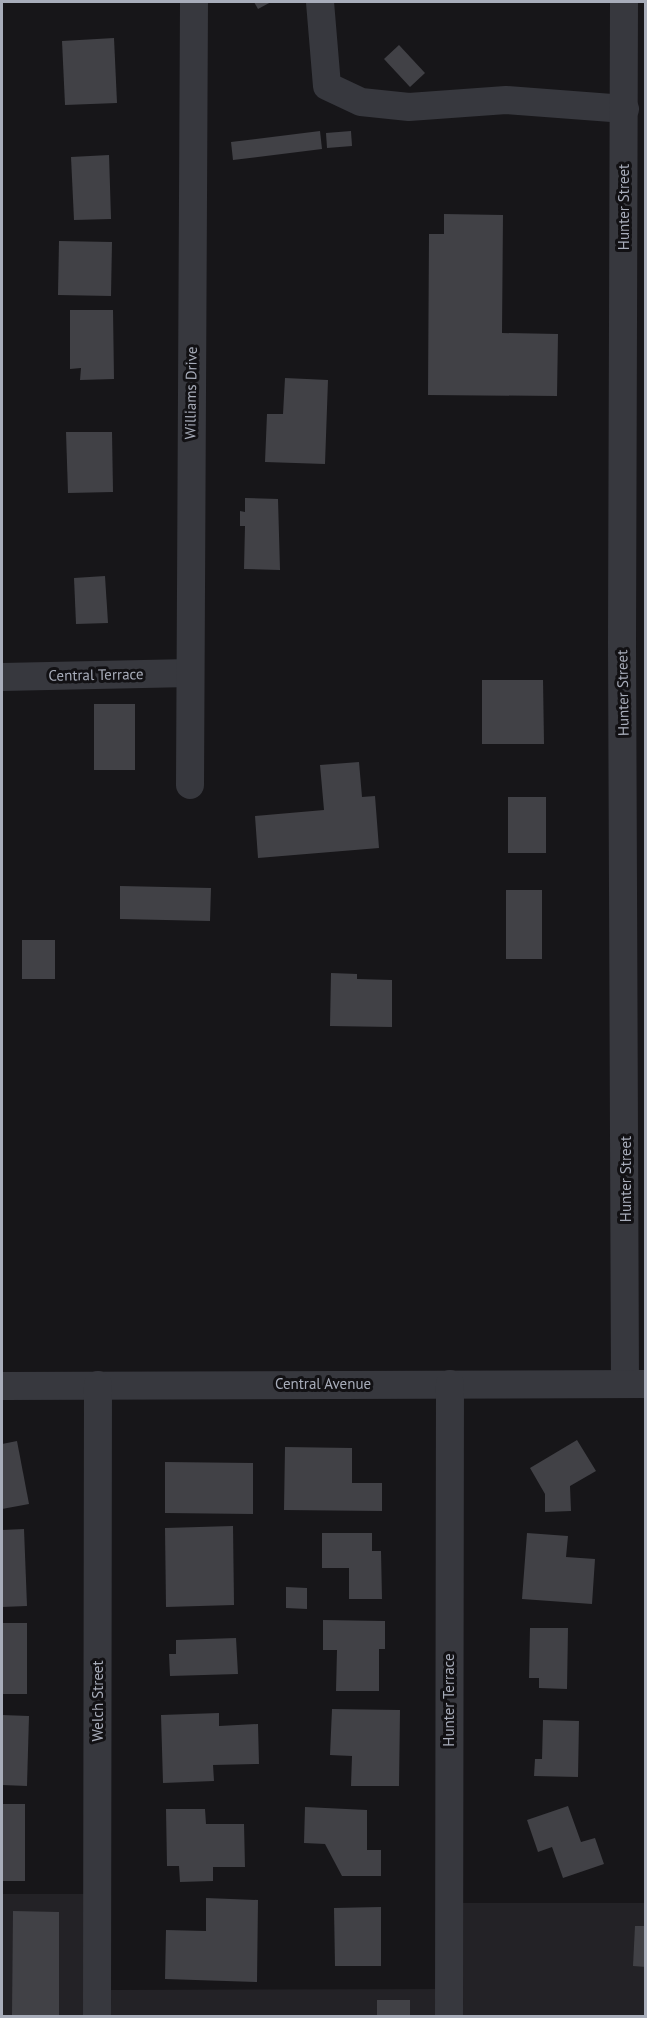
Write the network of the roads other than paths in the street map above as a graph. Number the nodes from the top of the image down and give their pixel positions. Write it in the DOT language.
graph roads {
  1 [pos="194,2"];
  2 [pos="320,2"];
  3 [pos="624,2"];
  4 [pos="625,109"];
  5 [pos="635,151"];
  6 [pos="190,673"];
  7 [pos="2,677"];
  8 [pos="190,785"];
  9 [pos="635,980"];
  10 [pos="450,1384"];
  11 [pos="635,1384"];
  12 [pos="98,1385"];
  13 [pos="2,1386"];
  14 [pos="97,2016"];
  15 [pos="449,2016"];
  1 -- 6 [label="street, Williams Drive"];
  2 -- 4 [label="street"];
  3 -- 4 [label="street, Hunter Street"];
  4 -- 5 [label="street, Hunter Street"];
  5 -- 9 [label="street, Hunter Street"];
  6 -- 7 [label="street, Central Terrace"];
  6 -- 8 [label="street, Williams Drive"];
  9 -- 11 [label="street, Hunter Street"];
  10 -- 11 [label="street, Central Avenue"];
  10 -- 12 [label="street, Central Avenue"];
  10 -- 15 [label="street, Hunter Terrace"];
  12 -- 13 [label="street, Central Avenue"];
  12 -- 14 [label="street, Welch Street"];
}
